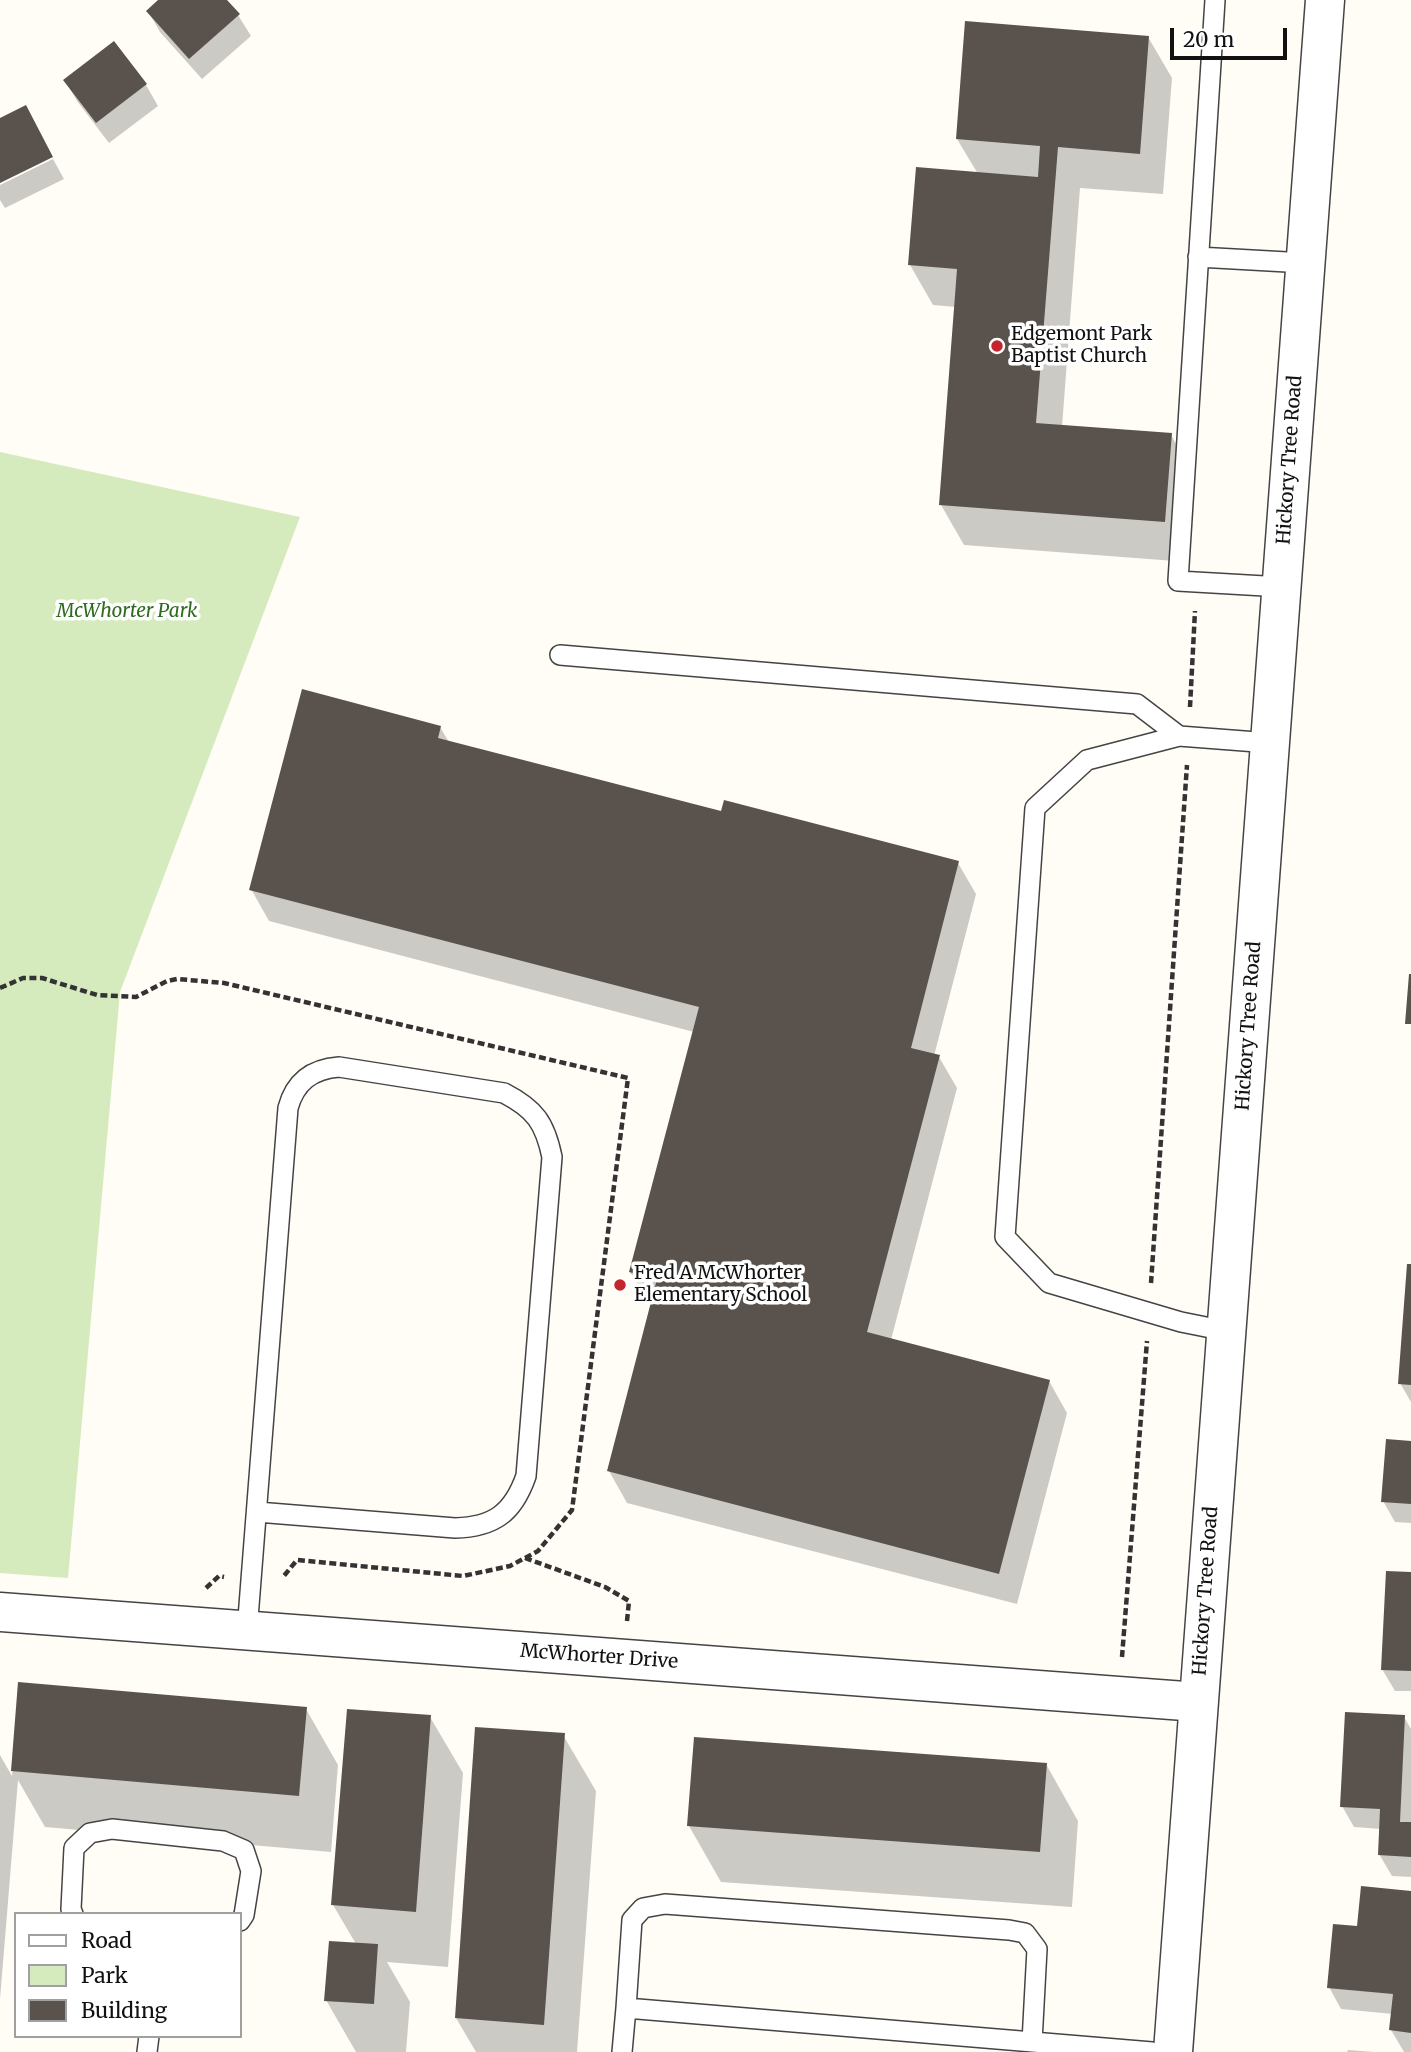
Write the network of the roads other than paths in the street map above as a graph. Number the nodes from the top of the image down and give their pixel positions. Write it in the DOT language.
graph roads {
  1 [pos="1214,0"];
  2 [pos="1325,0"];
  3 [pos="1198,257"];
  4 [pos="1306,264"];
  5 [pos="1282,587"];
  6 [pos="560,655"];
  7 [pos="1179,736"];
  8 [pos="1270,743"];
  9 [pos="1226,1331"];
  10 [pos="257,1512"];
  11 [pos="0,1612"];
  12 [pos="247,1631"];
  13 [pos="1198,1702"];
  14 [pos="72,1912"];
  15 [pos="242,1918"];
  16 [pos="625,2008"];
  17 [pos="1032,2042"];
  18 [pos="622,2052"];
  19 [pos="1152,2052"];
  20 [pos="1173,2052"];
  1 -- 3 [label="lane"];
  2 -- 4 [label="street, Hickory Tree Road"];
  3 -- 4 [label="lane"];
  3 -- 5 [label="lane"];
  4 -- 5 [label="street, Hickory Tree Road"];
  5 -- 8 [label="street, Hickory Tree Road"];
  6 -- 7 [label="lane"];
  7 -- 8 [label="lane"];
  7 -- 9 [label="lane"];
  8 -- 9 [label="street, Hickory Tree Road"];
  9 -- 13 [label="street, Hickory Tree Road"];
  10 -- 10 [label="lane"];
  10 -- 12 [label="lane"];
  11 -- 12 [label="street, McWhorter Drive"];
  12 -- 13 [label="street, McWhorter Drive"];
  13 -- 20 [label="street, Hickory Tree Road"];
  14 -- 15 [label="lane"];
  16 -- 17 [label="lane"];
  16 -- 17 [label="lane"];
  16 -- 18 [label="lane"];
  17 -- 19 [label="lane"];
}
